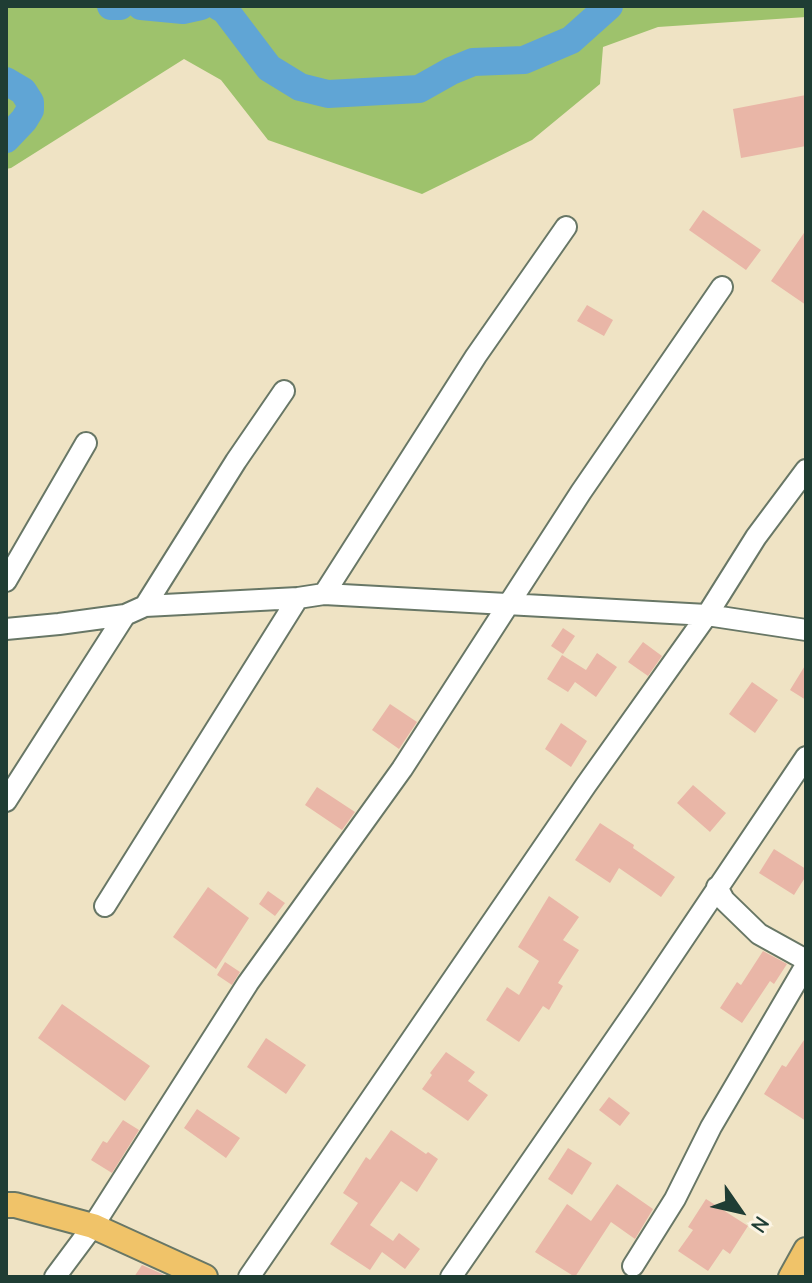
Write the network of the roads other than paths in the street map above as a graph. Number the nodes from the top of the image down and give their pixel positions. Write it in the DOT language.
graph roads {
  1 [pos="566,227"];
  2 [pos="722,287"];
  3 [pos="284,391"];
  4 [pos="86,443"];
  5 [pos="806,470"];
  6 [pos="6,581"];
  7 [pos="324,594"];
  8 [pos="298,598"];
  9 [pos="509,603"];
  10 [pos="145,606"];
  11 [pos="125,615"];
  12 [pos="707,615"];
  13 [pos="6,629"];
  14 [pos="806,630"];
  15 [pos="806,757"];
  16 [pos="6,801"];
  17 [pos="717,887"];
  18 [pos="105,906"];
  19 [pos="806,963"];
  20 [pos="6,1205"];
  21 [pos="93,1226"];
  22 [pos="806,1250"];
  23 [pos="633,1266"];
  24 [pos="55,1277"];
  25 [pos="205,1277"];
  26 [pos="249,1277"];
  27 [pos="451,1277"];
  28 [pos="791,1277"];
  1 -- 7 [label="street"];
  2 -- 9 [label="street"];
  3 -- 10 [label="street"];
  4 -- 6 [label="street"];
  5 -- 12 [label="street"];
  7 -- 8 [label="street"];
  7 -- 9 [label="street"];
  8 -- 10 [label="street"];
  8 -- 18 [label="street"];
  9 -- 12 [label="street"];
  9 -- 21 [label="street"];
  10 -- 11 [label="street"];
  11 -- 13 [label="street"];
  11 -- 16 [label="street"];
  12 -- 14 [label="street"];
  12 -- 26 [label="street"];
  15 -- 17 [label="street"];
  17 -- 19 [label="street"];
  17 -- 27 [label="street"];
  19 -- 23 [label="street"];
  20 -- 21 [label="main road"];
  21 -- 24 [label="street"];
  21 -- 25 [label="main road"];
  22 -- 28 [label="main road"];
}
